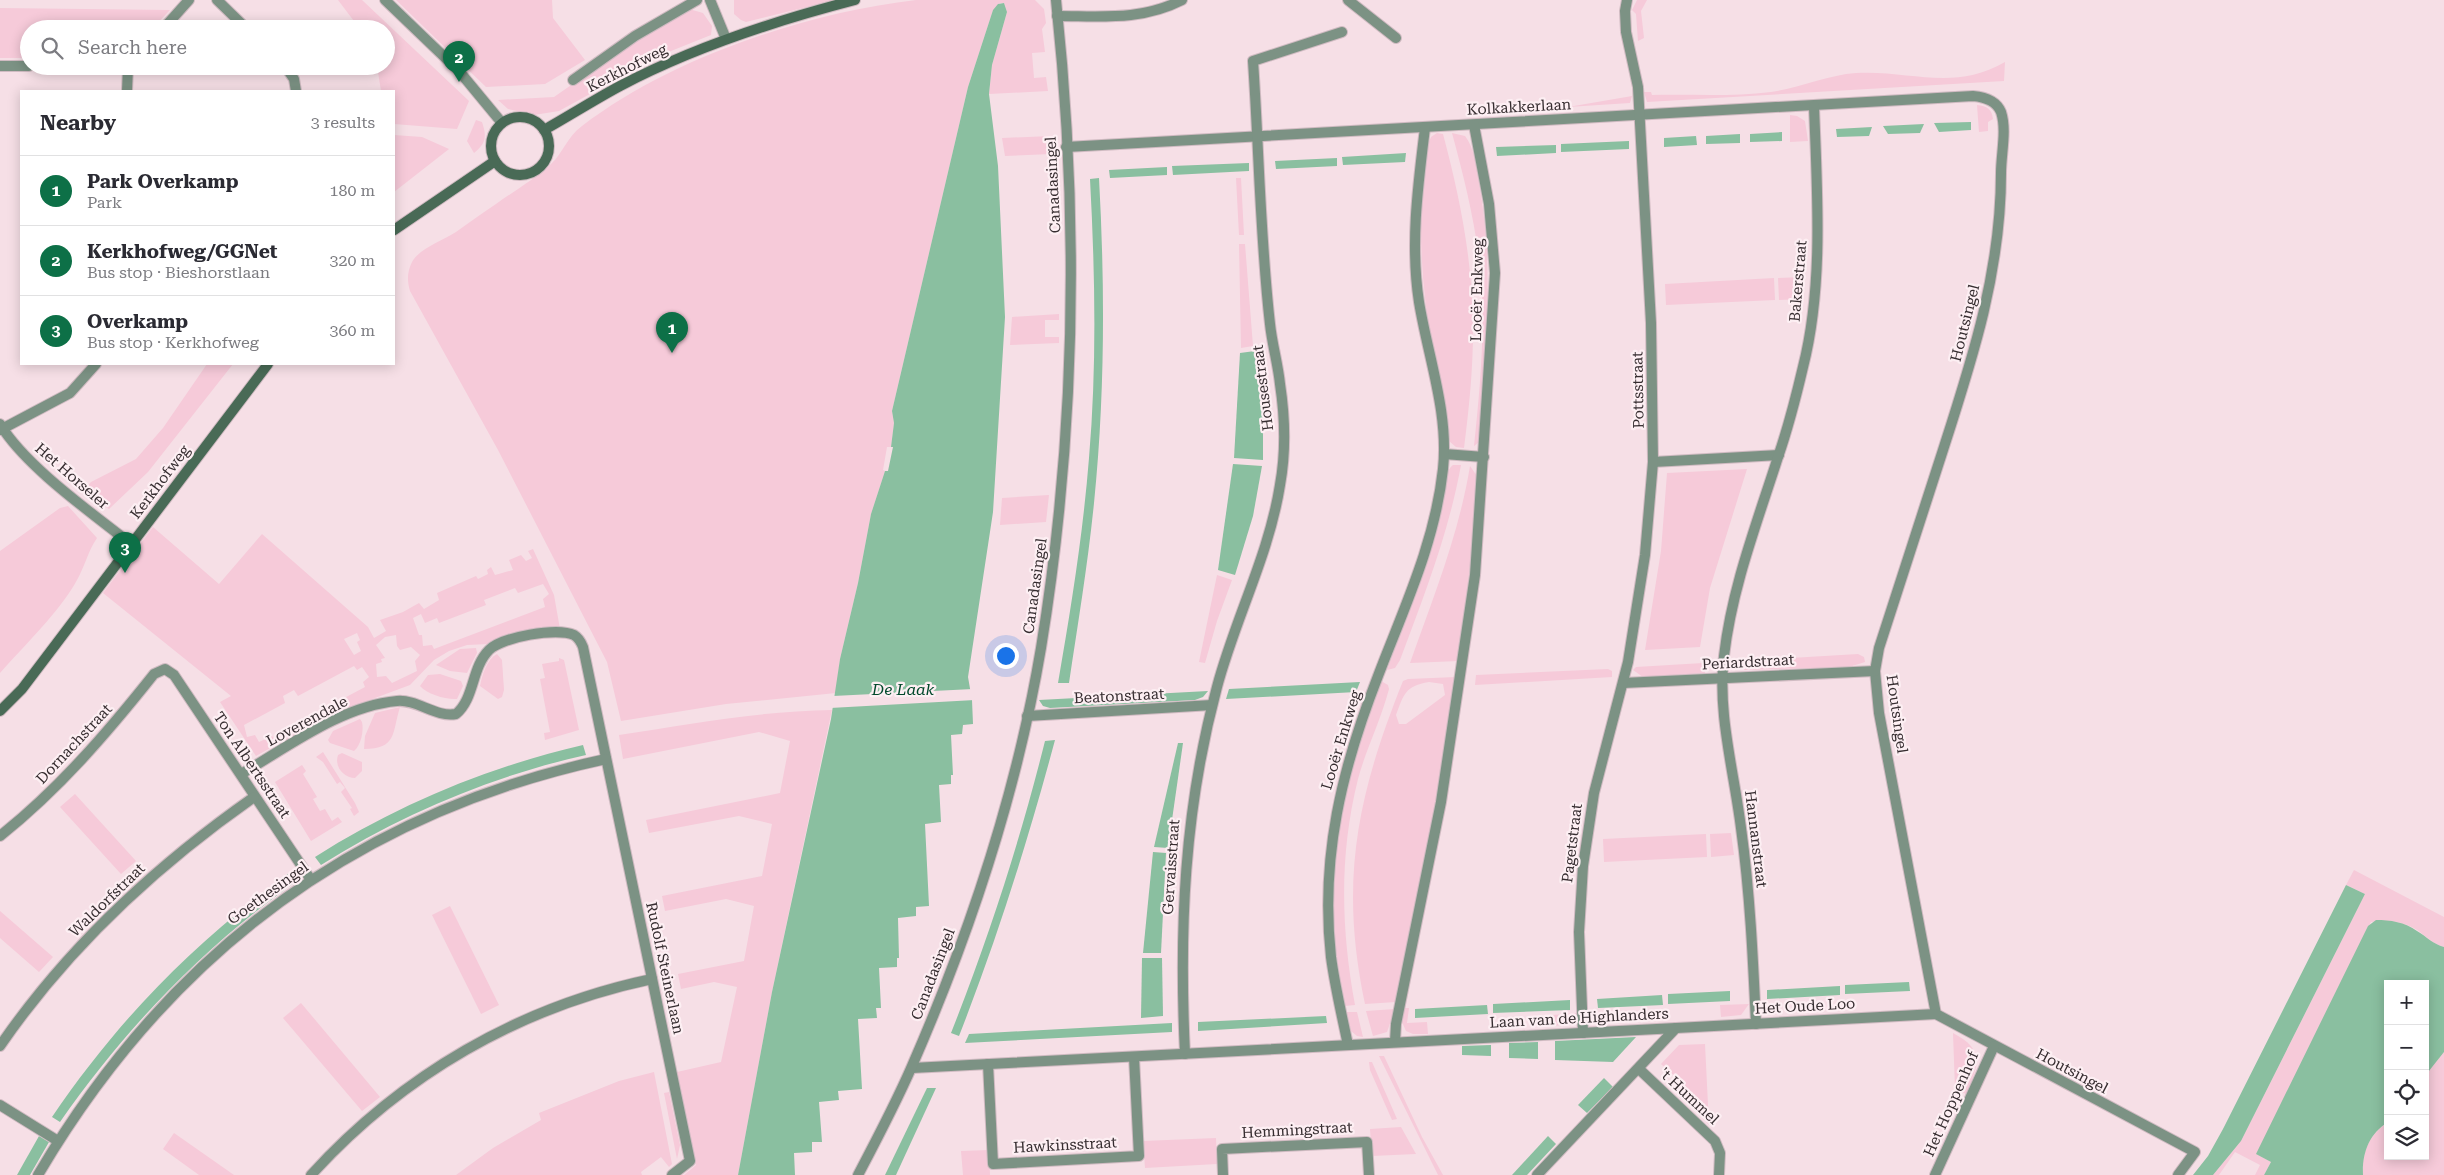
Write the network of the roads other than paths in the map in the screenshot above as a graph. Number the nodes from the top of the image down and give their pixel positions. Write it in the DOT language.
graph roads {
  1 [pos="189,0"];
  2 [pos="217,0"];
  3 [pos="385,0"];
  4 [pos="698,0"];
  5 [pos="710,0"];
  6 [pos="855,0"];
  7 [pos="1056,0"];
  8 [pos="1182,0"];
  9 [pos="1348,0"];
  10 [pos="1628,0"];
  11 [pos="1057,16"];
  12 [pos="171,20"];
  13 [pos="238,20"];
  14 [pos="1342,32"];
  15 [pos="1396,38"];
  16 [pos="726,39"];
  17 [pos="0,66"];
  18 [pos="20,66"];
  19 [pos="128,75"];
  20 [pos="291,75"];
  21 [pos="573,80"];
  22 [pos="127,90"];
  23 [pos="296,90"];
  24 [pos="1973,96"];
  25 [pos="1814,106"];
  26 [pos="1639,116"];
  27 [pos="502,123"];
  28 [pos="1474,124"];
  29 [pos="1425,128"];
  30 [pos="544,130"];
  31 [pos="1258,137"];
  32 [pos="1066,147"];
  33 [pos="495,161"];
  34 [pos="395,229"];
  35 [pos="95,365"];
  36 [pos="267,365"];
  37 [pos="1,428"];
  38 [pos="1444,454"];
  39 [pos="1779,455"];
  40 [pos="1484,457"];
  41 [pos="1653,462"];
  42 [pos="131,544"];
  43 [pos="1724,658"];
  44 [pos="1628,662"];
  45 [pos="165,669"];
  46 [pos="1875,671"];
  47 [pos="1723,678"];
  48 [pos="1623,683"];
  49 [pos="1217,685"];
  50 [pos="1212,705"];
  51 [pos="0,711"];
  52 [pos="1027,716"];
  53 [pos="606,758"];
  54 [pos="241,774"];
  55 [pos="254,796"];
  56 [pos="0,836"];
  57 [pos="311,880"];
  58 [pos="652,979"];
  59 [pos="1936,1014"];
  60 [pos="1756,1024"];
  61 [pos="1676,1028"];
  62 [pos="1583,1033"];
  63 [pos="1394,1042"];
  64 [pos="1348,1045"];
  65 [pos="0,1046"];
  66 [pos="1994,1046"];
  67 [pos="1186,1054"];
  68 [pos="1134,1057"];
  69 [pos="988,1064"];
  70 [pos="912,1068"];
  71 [pos="1638,1069"];
  72 [pos="0,1106"];
  73 [pos="58,1141"];
  74 [pos="38,1175"];
  75 [pos="311,1175"];
  76 [pos="672,1175"];
  77 [pos="858,1175"];
  78 [pos="1223,1175"];
  79 [pos="1369,1175"];
  80 [pos="1537,1175"];
  81 [pos="1719,1175"];
  82 [pos="1935,1175"];
  83 [pos="2178,1175"];
  1 -- 12 [label="street"];
  2 -- 13 [label="street"];
  3 -- 27 [label="street"];
  4 -- 21 [label="street, Kerkhofweg"];
  5 -- 16 [label="street"];
  6 -- 16 [label="street, Kerkhofweg"];
  7 -- 11 [label="street, Canadasingel"];
  8 -- 11 [label="street"];
  9 -- 15 [label="street"];
  10 -- 26 [label="street, Pottsstraat"];
  11 -- 32 [label="street, Canadasingel"];
  14 -- 31 [label="street, Housestraat"];
  16 -- 30 [label="street, Kerkhofweg"];
  17 -- 18 [label="street"];
  19 -- 22 [label="street"];
  20 -- 23 [label="street"];
  24 -- 25 [label="street, Kolkakkerlaan"];
  24 -- 46 [label="street, Houtsingel"];
  25 -- 26 [label="street, Kolkakkerlaan"];
  25 -- 39 [label="street, Bakerstraat"];
  26 -- 28 [label="street, Kolkakkerlaan"];
  26 -- 41 [label="street, Pottsstraat"];
  27 -- 30 [label="street"];
  27 -- 33 [label="street"];
  28 -- 29 [label="street, Kolkakkerlaan"];
  28 -- 40 [label="street, Looër Enkweg"];
  29 -- 31 [label="street, Kolkakkerlaan"];
  29 -- 38 [label="street, Looër Enkweg"];
  30 -- 33 [label="street"];
  31 -- 32 [label="street, Kolkakkerlaan"];
  31 -- 49 [label="street, Housestraat"];
  32 -- 52 [label="street, Canadasingel"];
  33 -- 34 [label="street"];
  35 -- 37 [label="street"];
  36 -- 42 [label="street, Kerkhofweg"];
  37 -- 42 [label="street, Het Horseler"];
  38 -- 40 [label="street"];
  38 -- 64 [label="street, Looër Enkweg"];
  39 -- 41 [label="street"];
  39 -- 43 [label="street, Bakerstraat"];
  40 -- 63 [label="street, Looër Enkweg"];
  41 -- 44 [label="street, Pottsstraat"];
  42 -- 51 [label="street, Kerkhofweg"];
  43 -- 47 [label="street, Hannanstraat"];
  44 -- 48 [label="street, Pagetstraat"];
  45 -- 54 [label="street, Ton Albertsstraat"];
  45 -- 56 [label="street, Dornachstraat"];
  46 -- 47 [label="street, Periardstraat"];
  46 -- 59 [label="street, Houtsingel"];
  47 -- 48 [label="street, Periardstraat"];
  47 -- 60 [label="street, Hannanstraat"];
  48 -- 62 [label="street, Pagetstraat"];
  49 -- 50 [label="street, Gervaisstraat"];
  50 -- 52 [label="street, Beatonstraat"];
  50 -- 67 [label="street, Gervaisstraat"];
  52 -- 70 [label="street, Canadasingel"];
  53 -- 54 [label="street, Loverendale"];
  53 -- 57 [label="street, Goethesingel"];
  53 -- 58 [label="street, Rudolf Steinerlaan"];
  54 -- 55 [label="street, Ton Albertsstraat"];
  55 -- 57 [label="street, Ton Albertsstraat"];
  55 -- 65 [label="street, Waldorfstraat"];
  57 -- 73 [label="street, Goethesingel"];
  58 -- 75 [label="street"];
  58 -- 76 [label="street, Rudolf Steinerlaan"];
  59 -- 60 [label="street, Het Oude Loo"];
  59 -- 66 [label="street, Houtsingel"];
  60 -- 61 [label="street, Het Oude Loo"];
  61 -- 62 [label="street, Laan van de Highlanders"];
  61 -- 71 [label="street, Laan van de Highlanders"];
  62 -- 63 [label="street, Laan van de Highlanders"];
  63 -- 64 [label="street, Laan van de Highlanders"];
  64 -- 67 [label="street"];
  66 -- 82 [label="street, Het Hoppenhof"];
  66 -- 83 [label="street, Houtsingel"];
  67 -- 68 [label="street"];
  68 -- 69 [label="street"];
  68 -- 69 [label="street, Hawkinsstraat"];
  69 -- 70 [label="street"];
  70 -- 77 [label="street, Canadasingel"];
  71 -- 80 [label="street, Laan van de Highlanders"];
  71 -- 81 [label="street, 't Hummel"];
  72 -- 73 [label="street"];
  73 -- 74 [label="street, Goethesingel"];
  78 -- 79 [label="street, Hemmingstraat"];
}
